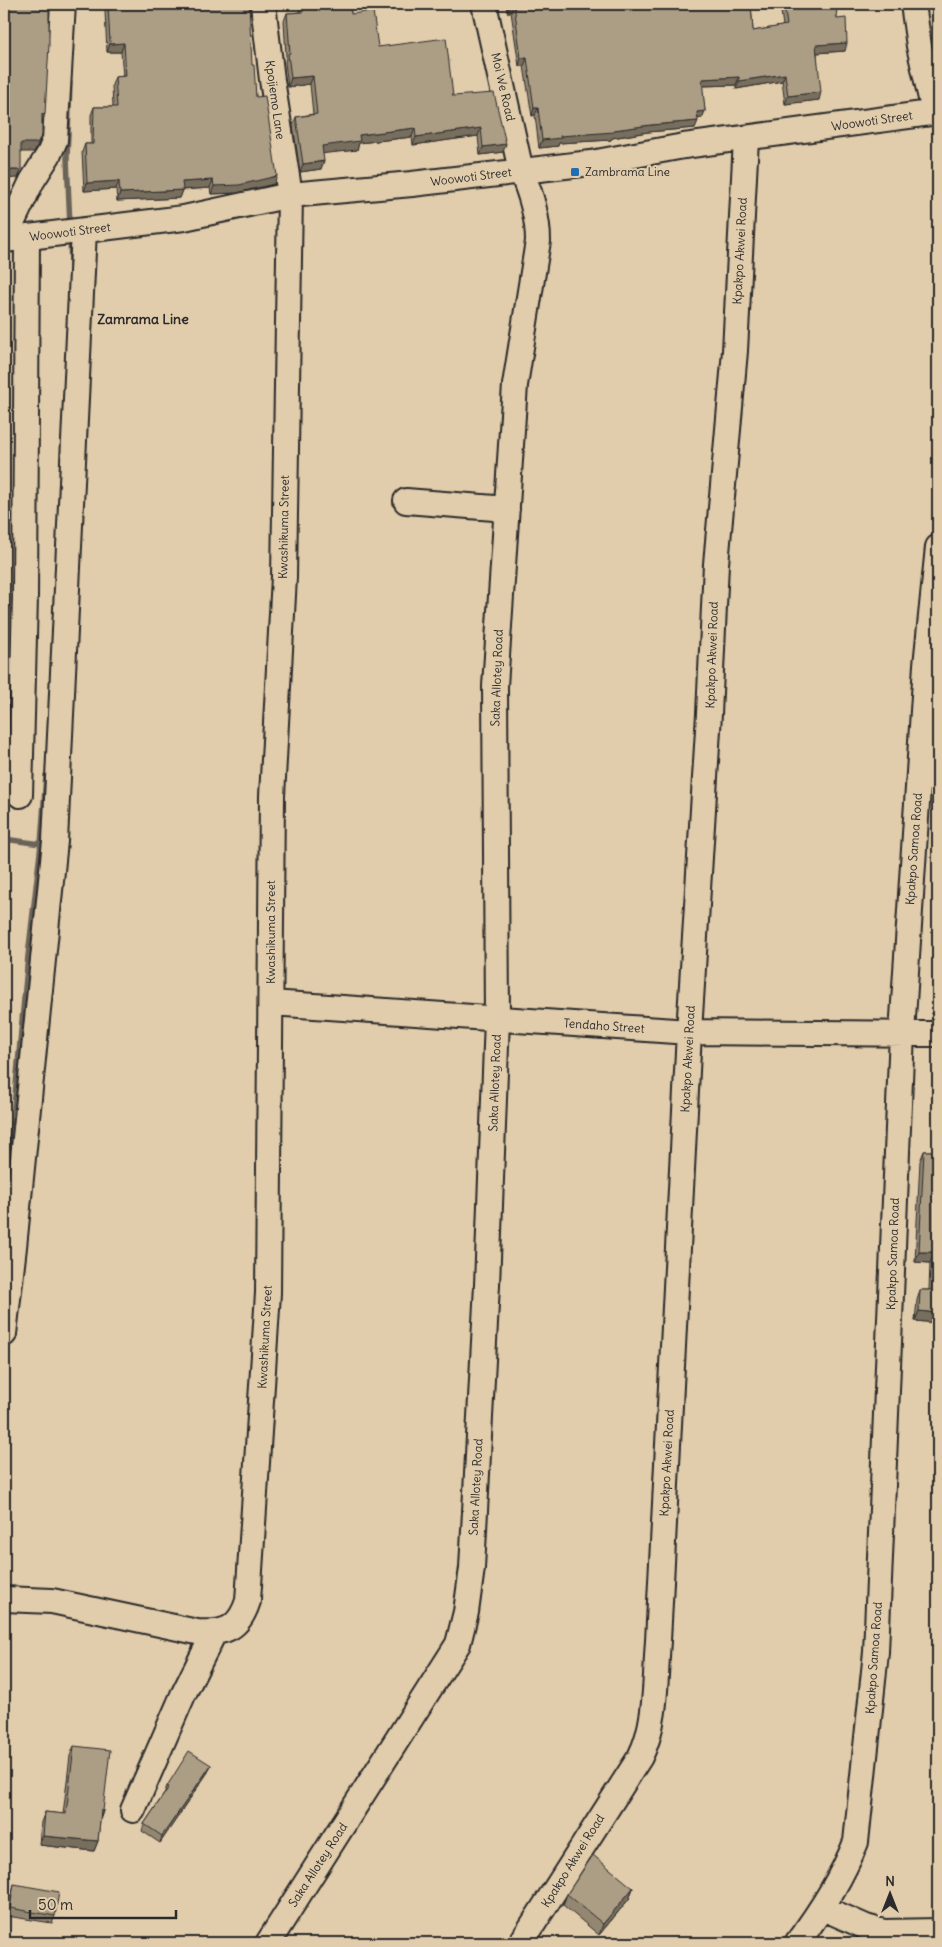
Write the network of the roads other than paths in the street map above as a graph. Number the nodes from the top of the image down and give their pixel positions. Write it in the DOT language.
graph roads {
  1 [pos="63,4"];
  2 [pos="263,4"];
  3 [pos="484,4"];
  4 [pos="913,4"];
  5 [pos="936,112"];
  6 [pos="746,138"];
  7 [pos="521,171"];
  8 [pos="290,195"];
  9 [pos="78,231"];
  10 [pos="20,238"];
  11 [pos="406,501"];
  12 [pos="507,509"];
  13 [pos="938,547"];
  14 [pos="20,794"];
  15 [pos="271,1003"];
  16 [pos="497,1019"];
  17 [pos="689,1032"];
  18 [pos="902,1033"];
  19 [pos="938,1034"];
  20 [pos="4,1334"];
  21 [pos="4,1599"];
  22 [pos="206,1632"];
  23 [pos="133,1810"];
  24 [pos="823,1908"];
  25 [pos="938,1931"];
  26 [pos="268,1943"];
  27 [pos="521,1943"];
  28 [pos="797,1943"];
  1 -- 10 [label="street"];
  2 -- 8 [label="street, Kpojiemo Lane"];
  3 -- 7 [label="street, Moi We Road"];
  4 -- 5 [label="street"];
  5 -- 6 [label="street, Woowoti Street"];
  6 -- 7 [label="street, Woowoti Street"];
  6 -- 17 [label="street, Kpakpo Akwei Road"];
  7 -- 8 [label="street, Woowoti Street"];
  7 -- 12 [label="street, Saka Allotey Road"];
  8 -- 9 [label="street, Woowoti Street"];
  8 -- 15 [label="street, Kwashikuma Street"];
  9 -- 10 [label="street, Woowoti Street"];
  9 -- 20 [label="street"];
  10 -- 14 [label="street"];
  11 -- 12 [label="street"];
  12 -- 16 [label="street, Saka Allotey Road"];
  13 -- 18 [label="street, Kpakpo Samoa Road"];
  15 -- 16 [label="street, Tendaho Street"];
  15 -- 22 [label="street, Kwashikuma Street"];
  16 -- 17 [label="street, Tendaho Street"];
  16 -- 26 [label="street, Saka Allotey Road"];
  17 -- 18 [label="street, Tendaho Street"];
  17 -- 27 [label="street, Kpakpo Akwei Road"];
  18 -- 19 [label="street, Tendaho Street"];
  18 -- 24 [label="street, Kpakpo Samoa Road"];
  21 -- 22 [label="street"];
  22 -- 23 [label="street"];
  24 -- 25 [label="street"];
  24 -- 28 [label="street, Kpakpo Samoa Road"];
}
